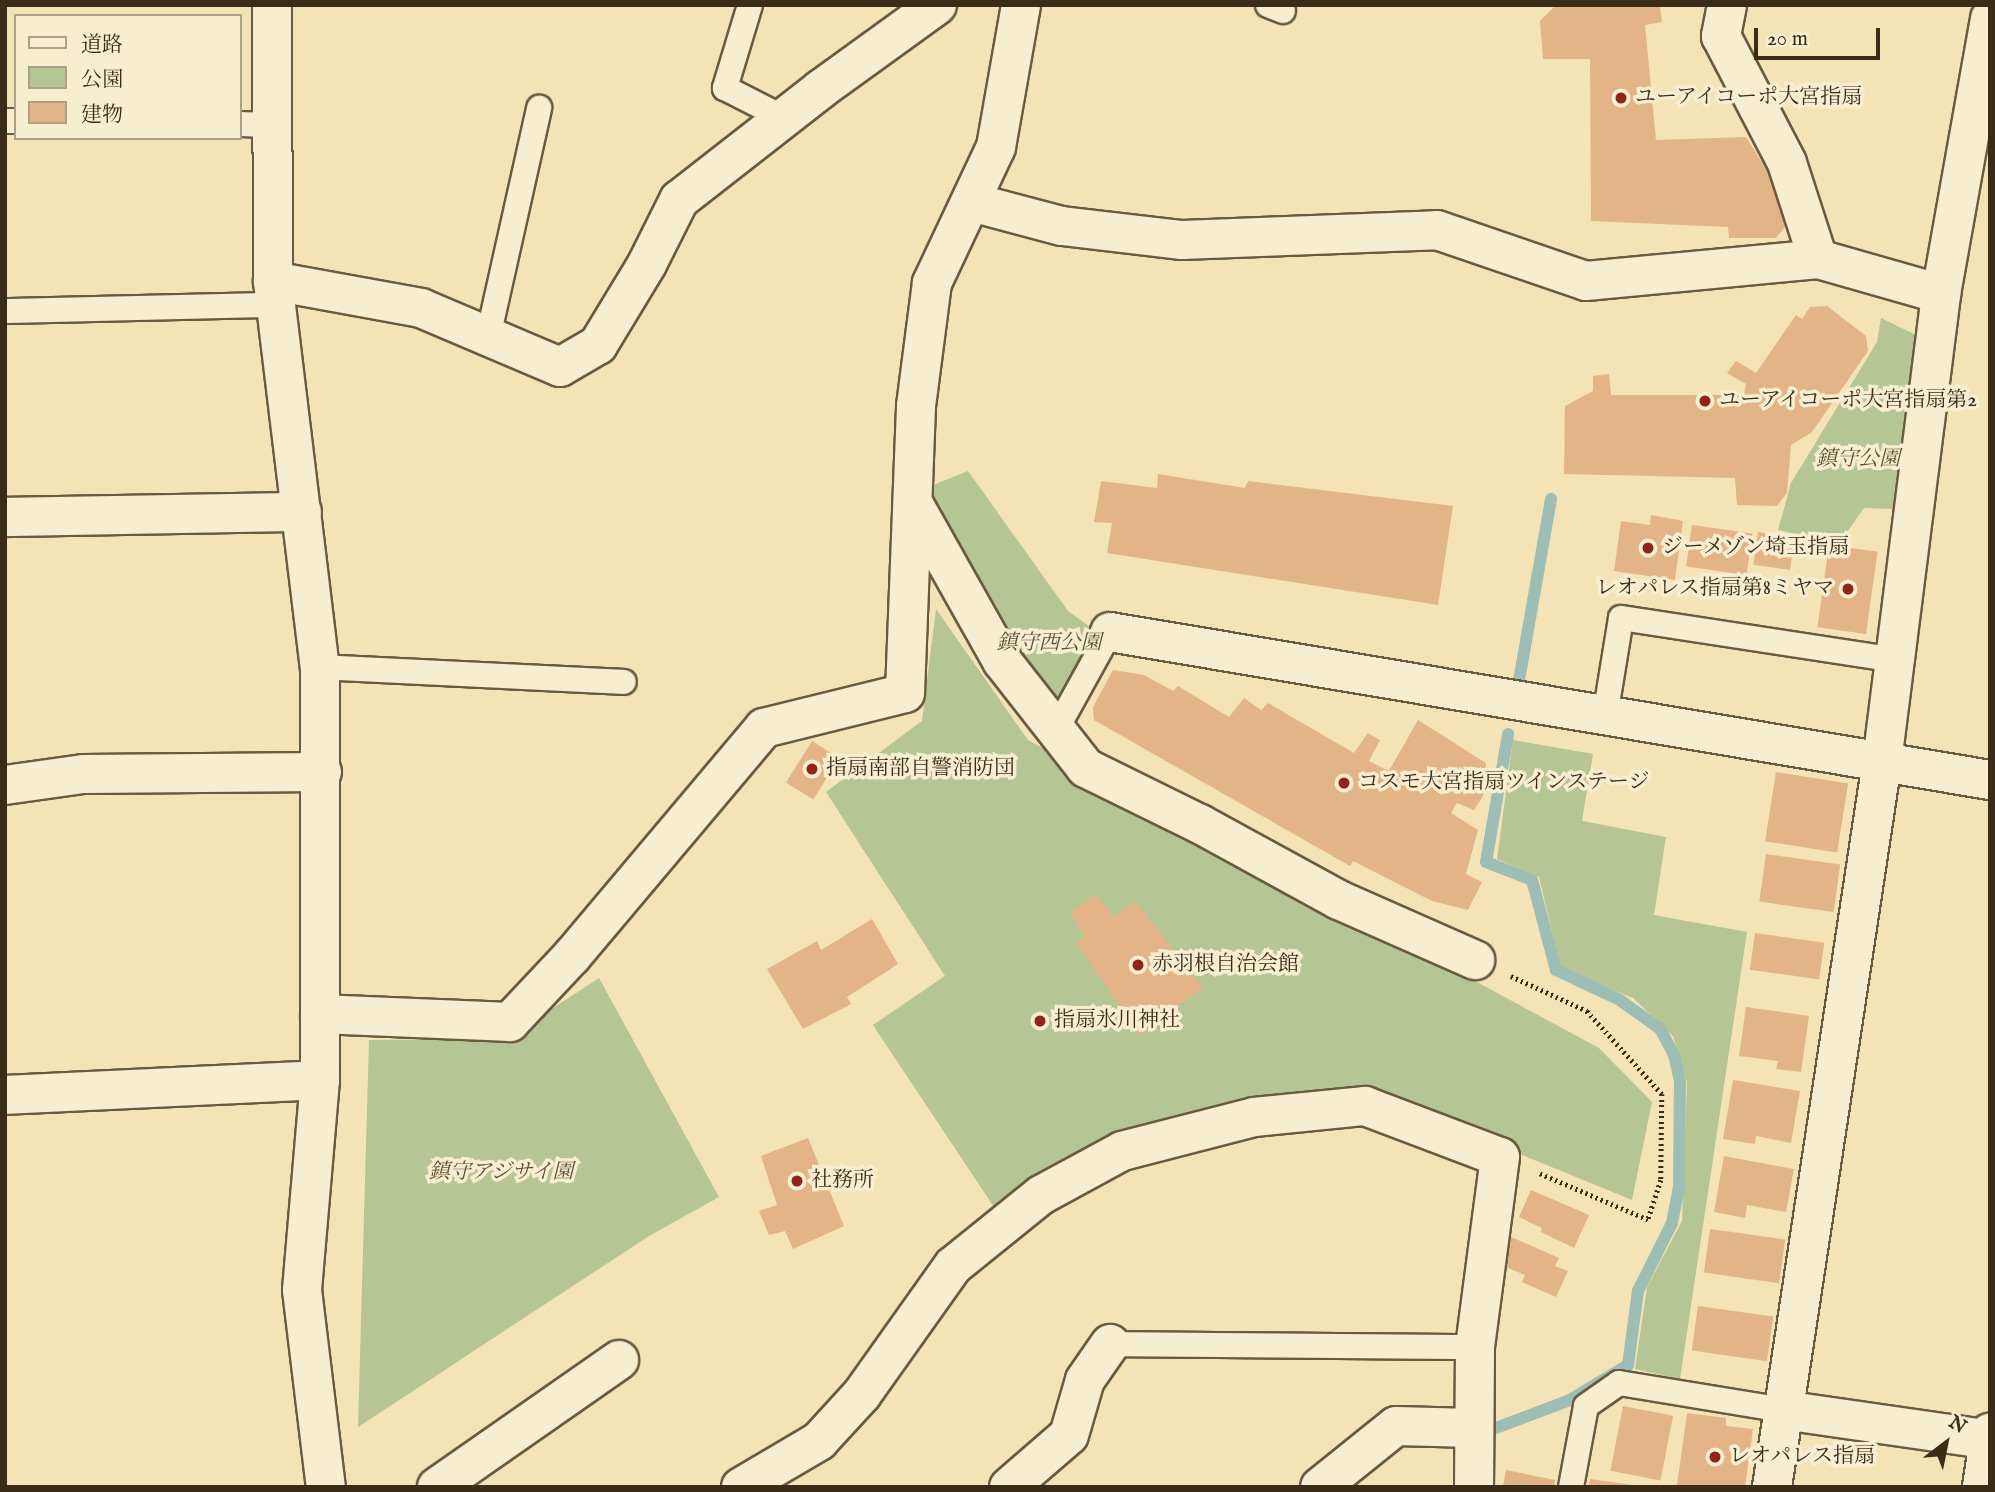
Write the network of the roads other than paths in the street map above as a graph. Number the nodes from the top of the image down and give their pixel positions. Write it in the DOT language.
graph roads {
  1 [pos="272,5"];
  2 [pos="750,5"];
  3 [pos="937,5"];
  4 [pos="1021,5"];
  5 [pos="1727,5"];
  6 [pos="1990,18"];
  7 [pos="539,108"];
  8 [pos="784,118"];
  9 [pos="257,124"];
  10 [pos="971,202"];
  11 [pos="1818,259"];
  12 [pos="275,293"];
  13 [pos="1941,294"];
  14 [pos="5,311"];
  15 [pos="488,337"];
  16 [pos="913,503"];
  17 [pos="302,512"];
  18 [pos="5,517"];
  19 [pos="1110,632"];
  20 [pos="1895,660"];
  21 [pos="320,667"];
  22 [pos="624,682"];
  23 [pos="1605,716"];
  24 [pos="1056,730"];
  25 [pos="1882,762"];
  26 [pos="322,772"];
  27 [pos="1990,780"];
  28 [pos="5,785"];
  29 [pos="1475,960"];
  30 [pos="320,1014"];
  31 [pos="320,1080"];
  32 [pos="5,1096"];
  33 [pos="1110,1344"];
  34 [pos="1475,1347"];
  35 [pos="620,1360"];
  36 [pos="1783,1410"];
  37 [pos="1473,1428"];
  38 [pos="1989,1437"];
  39 [pos="326,1487"];
  40 [pos="437,1487"];
  41 [pos="741,1487"];
  42 [pos="1009,1487"];
  43 [pos="1320,1487"];
  44 [pos="1474,1487"];
  45 [pos="1572,1487"];
  46 [pos="1772,1487"];
  47 [pos="1982,1487"];
  1 -- 9 [label="street"];
  2 -- 8 [label="lane"];
  3 -- 8 [label="street"];
  4 -- 10 [label="street"];
  5 -- 11 [label="street"];
  6 -- 13 [label="street"];
  7 -- 15 [label="lane"];
  8 -- 15 [label="street"];
  9 -- 12 [label="street"];
  10 -- 11 [label="street"];
  10 -- 16 [label="street"];
  11 -- 13 [label="street"];
  12 -- 14 [label="lane"];
  12 -- 15 [label="street"];
  12 -- 17 [label="street"];
  13 -- 20 [label="street"];
  16 -- 24 [label="street"];
  16 -- 30 [label="street"];
  17 -- 18 [label="street"];
  17 -- 21 [label="street"];
  19 -- 23 [label="street"];
  19 -- 24 [label="lane"];
  20 -- 23 [label="lane"];
  20 -- 25 [label="street"];
  21 -- 22 [label="lane"];
  21 -- 26 [label="street"];
  23 -- 25 [label="street"];
  24 -- 29 [label="street"];
  25 -- 27 [label="street"];
  25 -- 36 [label="street"];
  26 -- 28 [label="street"];
  26 -- 30 [label="street"];
  30 -- 31 [label="street"];
  31 -- 32 [label="street"];
  31 -- 39 [label="street"];
  33 -- 34 [label="lane"];
  33 -- 42 [label="street"];
  34 -- 37 [label="street"];
  34 -- 41 [label="street"];
  35 -- 40 [label="street"];
  36 -- 38 [label="street"];
  36 -- 45 [label="lane"];
  36 -- 46 [label="street"];
  37 -- 43 [label="street"];
  37 -- 44 [label="street"];
  38 -- 47 [label="street"];
}
